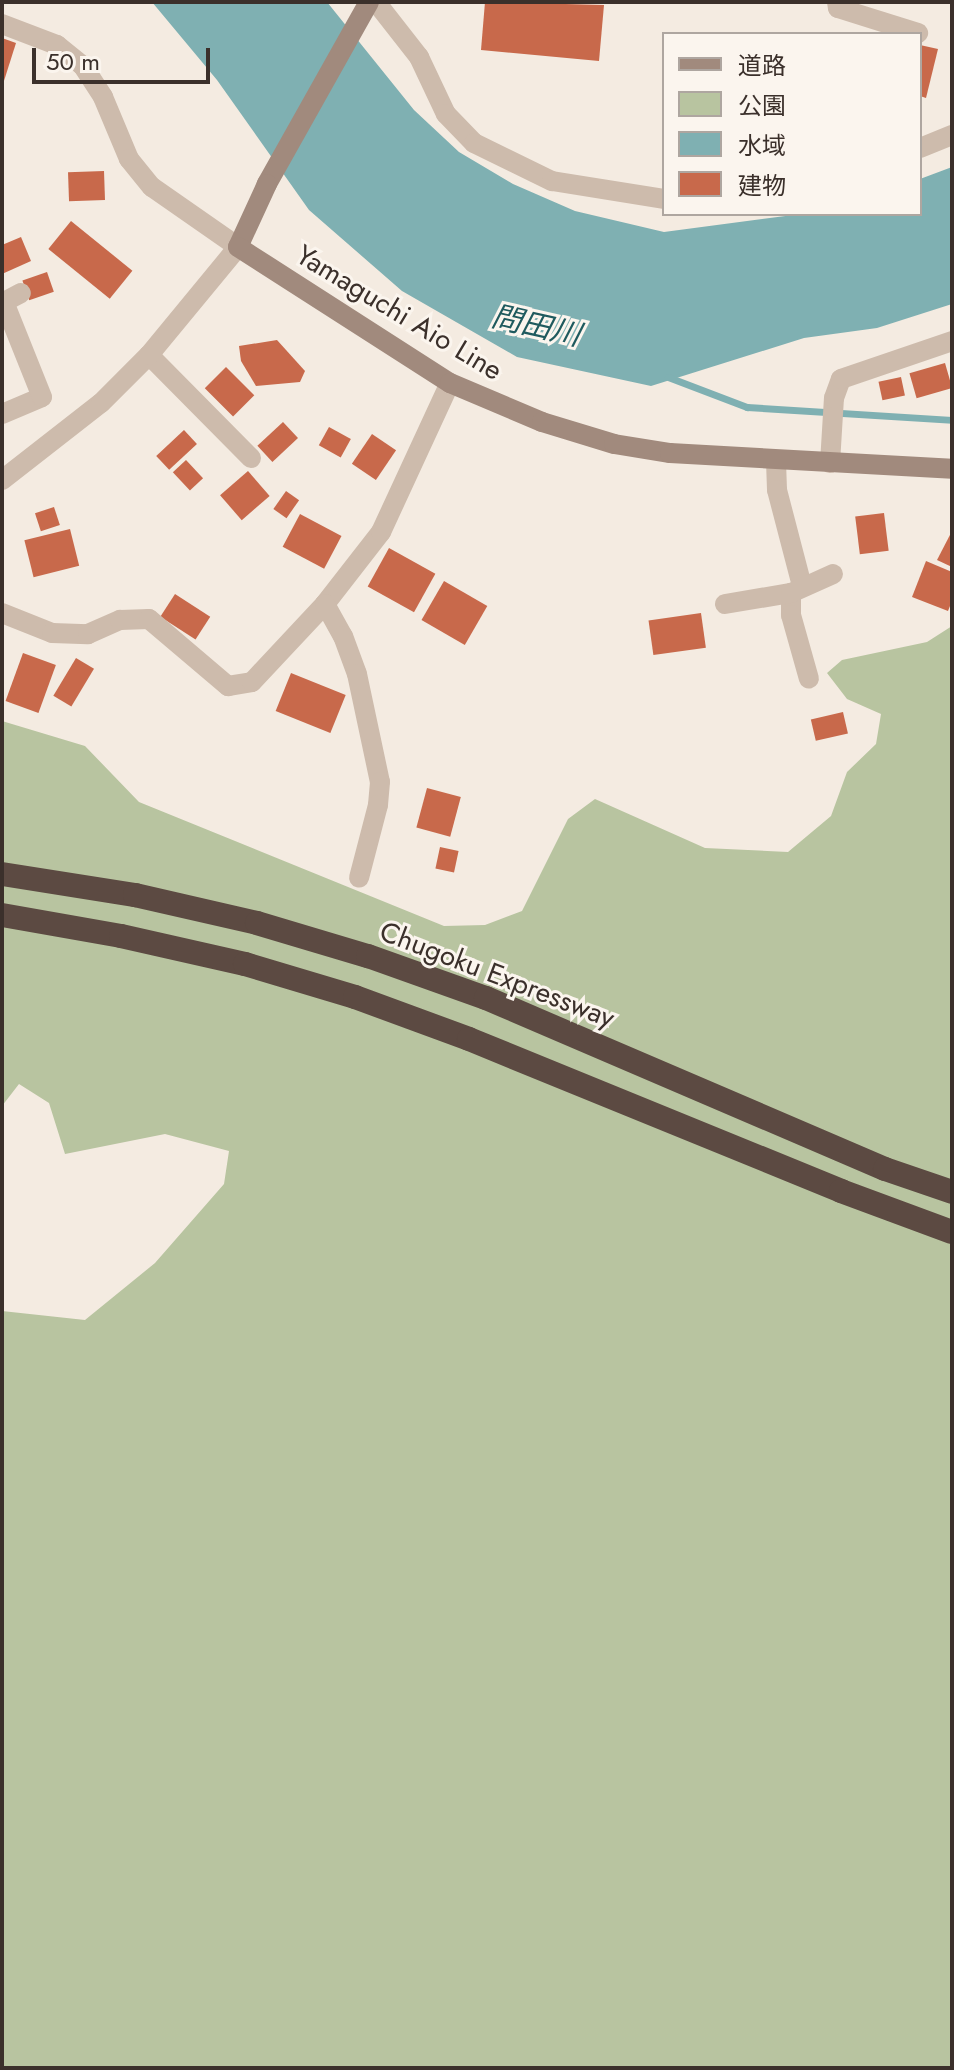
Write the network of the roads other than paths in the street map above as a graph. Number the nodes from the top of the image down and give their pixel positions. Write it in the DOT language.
graph roads {
  1 [pos="837,2"];
  2 [pos="370,5"];
  3 [pos="2,24"];
  4 [pos="915,32"];
  5 [pos="952,135"];
  6 [pos="922,147"];
  7 [pos="662,199"];
  8 [pos="238,247"];
  9 [pos="9,299"];
  10 [pos="952,341"];
  11 [pos="149,355"];
  12 [pos="450,383"];
  13 [pos="2,414"];
  14 [pos="251,458"];
  15 [pos="776,461"];
  16 [pos="830,463"];
  17 [pos="952,469"];
  18 [pos="2,480"];
  19 [pos="833,574"];
  20 [pos="796,589"];
  21 [pos="325,604"];
  22 [pos="725,604"];
  23 [pos="2,613"];
  24 [pos="809,679"];
  25 [pos="2,874"];
  26 [pos="359,878"];
  27 [pos="2,915"];
  28 [pos="952,1192"];
  29 [pos="952,1232"];
  1 -- 4 [label="street"];
  2 -- 7 [label="street"];
  2 -- 8 [label="main road"];
  3 -- 8 [label="street"];
  5 -- 6 [label="street"];
  8 -- 11 [label="street"];
  8 -- 12 [label="main road, Yamaguchi Aio Line"];
  9 -- 13 [label="street"];
  10 -- 16 [label="street"];
  11 -- 14 [label="street"];
  11 -- 18 [label="street"];
  12 -- 15 [label="main road, Yamaguchi Aio Line"];
  12 -- 21 [label="street"];
  15 -- 16 [label="main road, Yamaguchi Aio Line"];
  15 -- 20 [label="street"];
  16 -- 17 [label="main road, Yamaguchi Aio Line"];
  19 -- 20 [label="street"];
  20 -- 22 [label="street"];
  20 -- 24 [label="street"];
  21 -- 23 [label="street"];
  21 -- 26 [label="street"];
  25 -- 28 [label="highway, Chugoku Expressway"];
  27 -- 29 [label="highway"];
}
